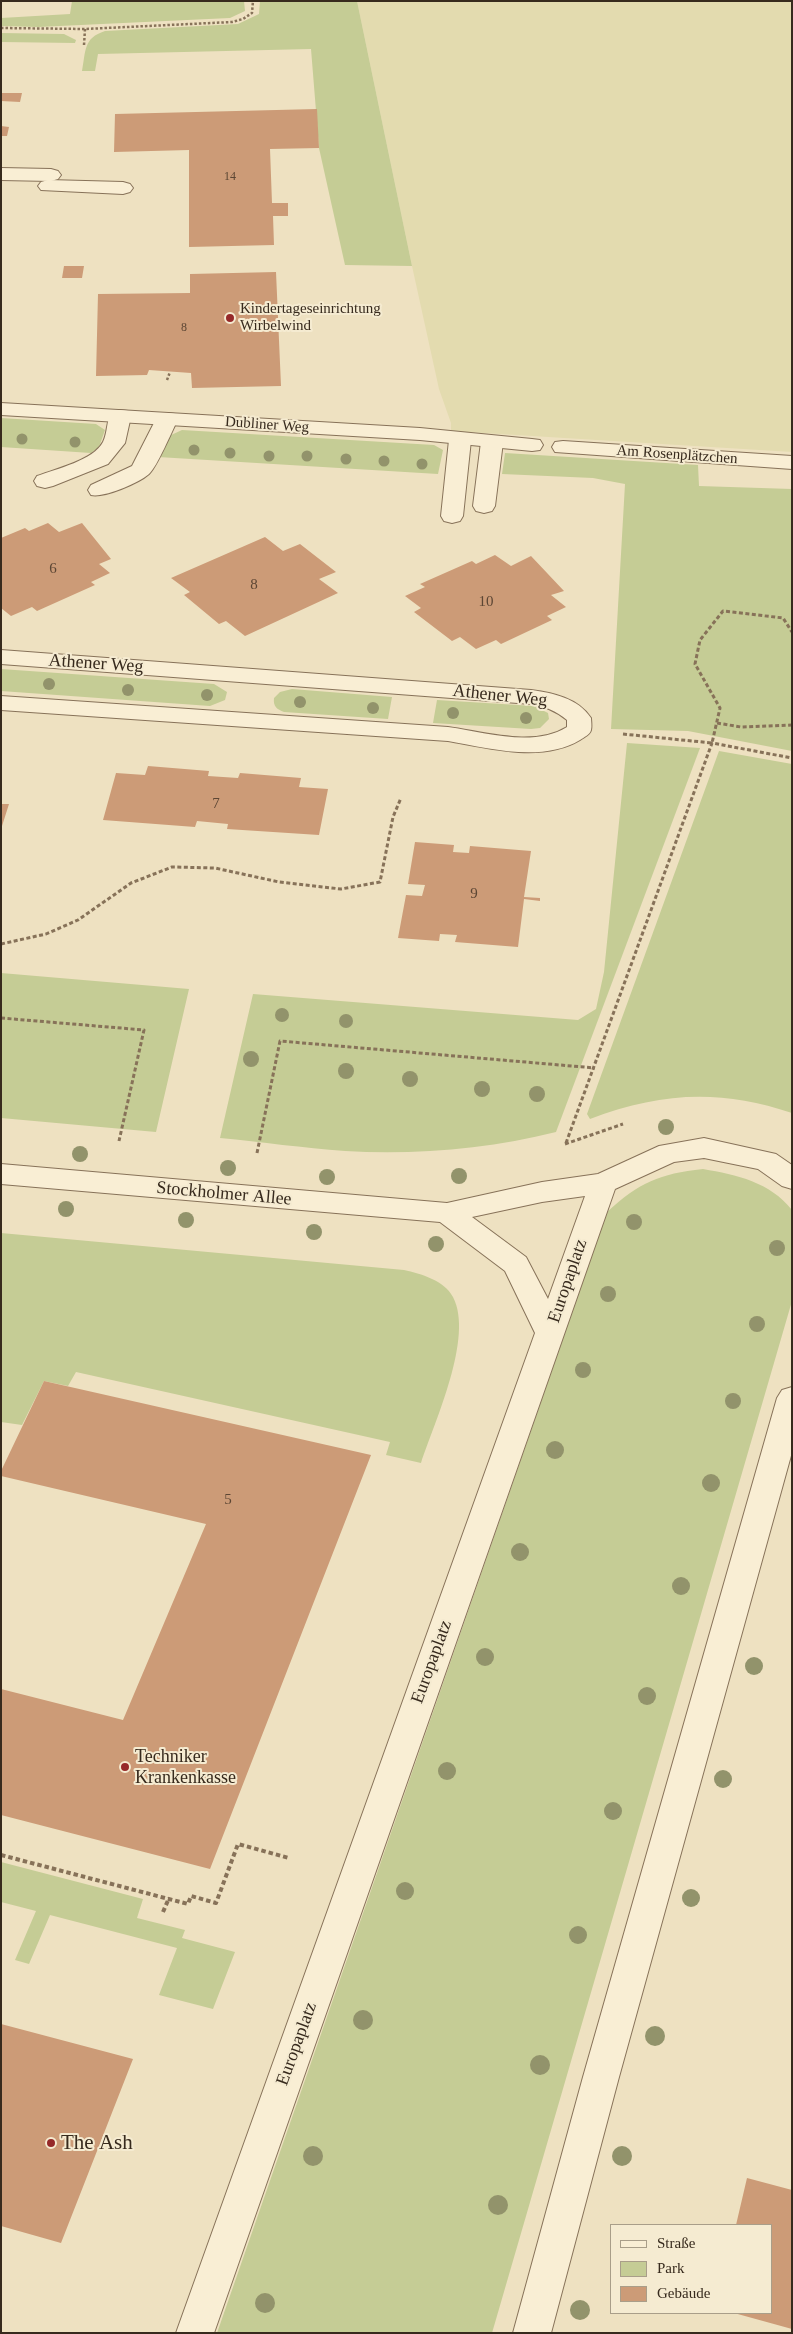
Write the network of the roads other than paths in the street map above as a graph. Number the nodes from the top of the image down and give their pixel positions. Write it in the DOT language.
graph roads {
  1 [pos="1,174"];
  2 [pos="123,188"];
  3 [pos="1,409"];
  4 [pos="120,416"];
  5 [pos="167,419"];
  6 [pos="460,440"];
  7 [pos="492,442"];
  8 [pos="532,445"];
  9 [pos="563,447"];
  10 [pos="792,463"];
  11 [pos="45,481"];
  12 [pos="99,490"];
  13 [pos="484,506"];
  14 [pos="452,516"];
  15 [pos="1,657"];
  16 [pos="1,703"];
  17 [pos="1,1174"];
  18 [pos="792,1179"];
  19 [pos="603,1183"];
  20 [pos="447,1213"];
  21 [pos="550,1333"];
  22 [pos="792,1398"];
  23 [pos="195,2333"];
  24 [pos="532,2333"];
  1 -- 2 [label="street"];
  3 -- 4 [label="street, Dubliner Weg"];
  4 -- 5 [label="street, Dubliner Weg"];
  4 -- 11 [label="street"];
  5 -- 6 [label="street, Dubliner Weg"];
  5 -- 12 [label="street"];
  6 -- 7 [label="street, Dubliner Weg"];
  6 -- 14 [label="street"];
  7 -- 8 [label="street, Dubliner Weg"];
  7 -- 13 [label="street"];
  9 -- 10 [label="street, Am Rosenplätzchen"];
  15 -- 16 [label="street, Athener Weg"];
  17 -- 20 [label="street, Stockholmer Allee"];
  18 -- 19 [label="street"];
  19 -- 20 [label="street, Stockholmer Allee"];
  19 -- 21 [label="street, Europaplatz"];
  20 -- 21 [label="street"];
  21 -- 23 [label="street, Europaplatz"];
  22 -- 24 [label="street"];
}
